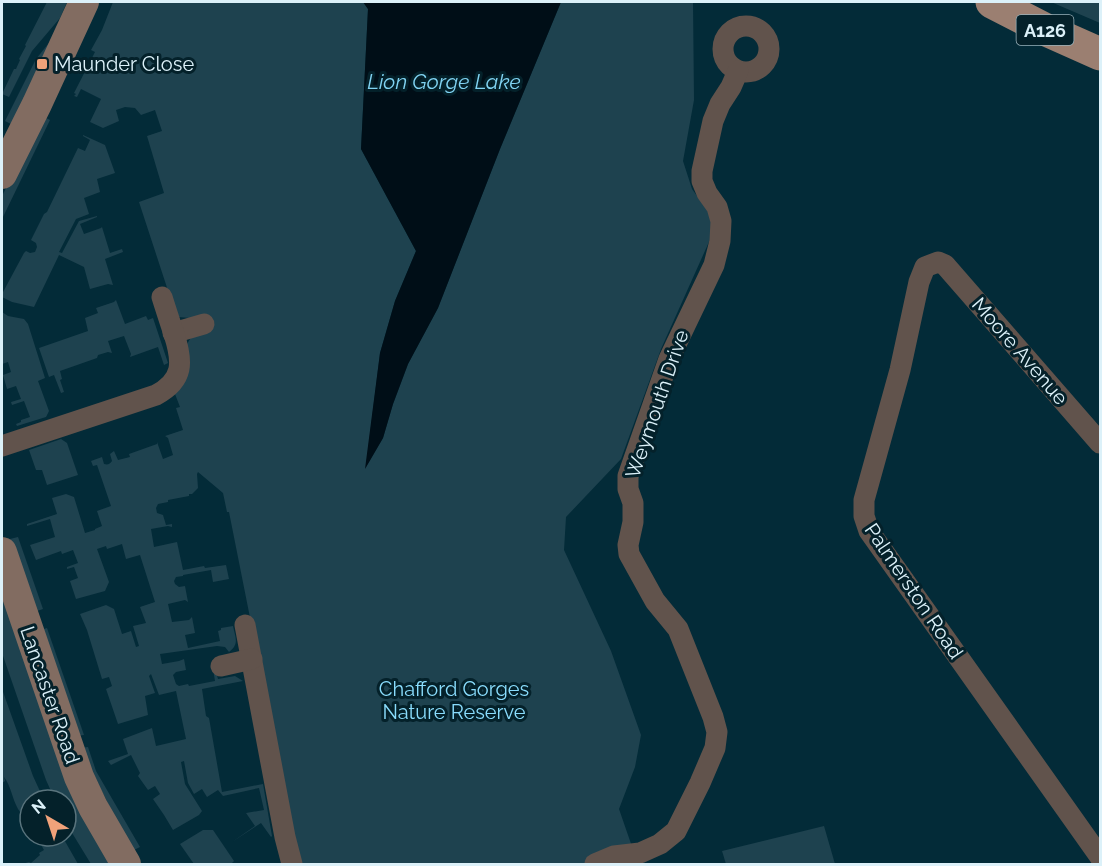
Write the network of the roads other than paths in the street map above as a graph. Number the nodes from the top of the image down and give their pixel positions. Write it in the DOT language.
graph roads {
  1 [pos="84,2"];
  2 [pos="992,2"];
  3 [pos="1101,54"];
  4 [pos="738,71"];
  5 [pos="5,158"];
  6 [pos="938,262"];
  7 [pos="162,297"];
  8 [pos="204,324"];
  9 [pos="174,333"];
  10 [pos="1101,443"];
  11 [pos="2,446"];
  12 [pos="2,552"];
  13 [pos="245,624"];
  14 [pos="252,659"];
  15 [pos="221,666"];
  16 [pos="1101,857"];
  17 [pos="126,864"];
  18 [pos="292,864"];
  19 [pos="595,864"];
  1 -- 5 [label="street"];
  2 -- 3 [label="main road, A126"];
  4 -- 19 [label="street, Weymouth Drive"];
  6 -- 10 [label="street, Moore Avenue"];
  6 -- 16 [label="street, Palmerston Road"];
  7 -- 9 [label="street"];
  8 -- 9 [label="street"];
  9 -- 11 [label="street"];
  12 -- 17 [label="street, Lancaster Road"];
  13 -- 14 [label="street"];
  14 -- 15 [label="street"];
  14 -- 18 [label="street"];
}
